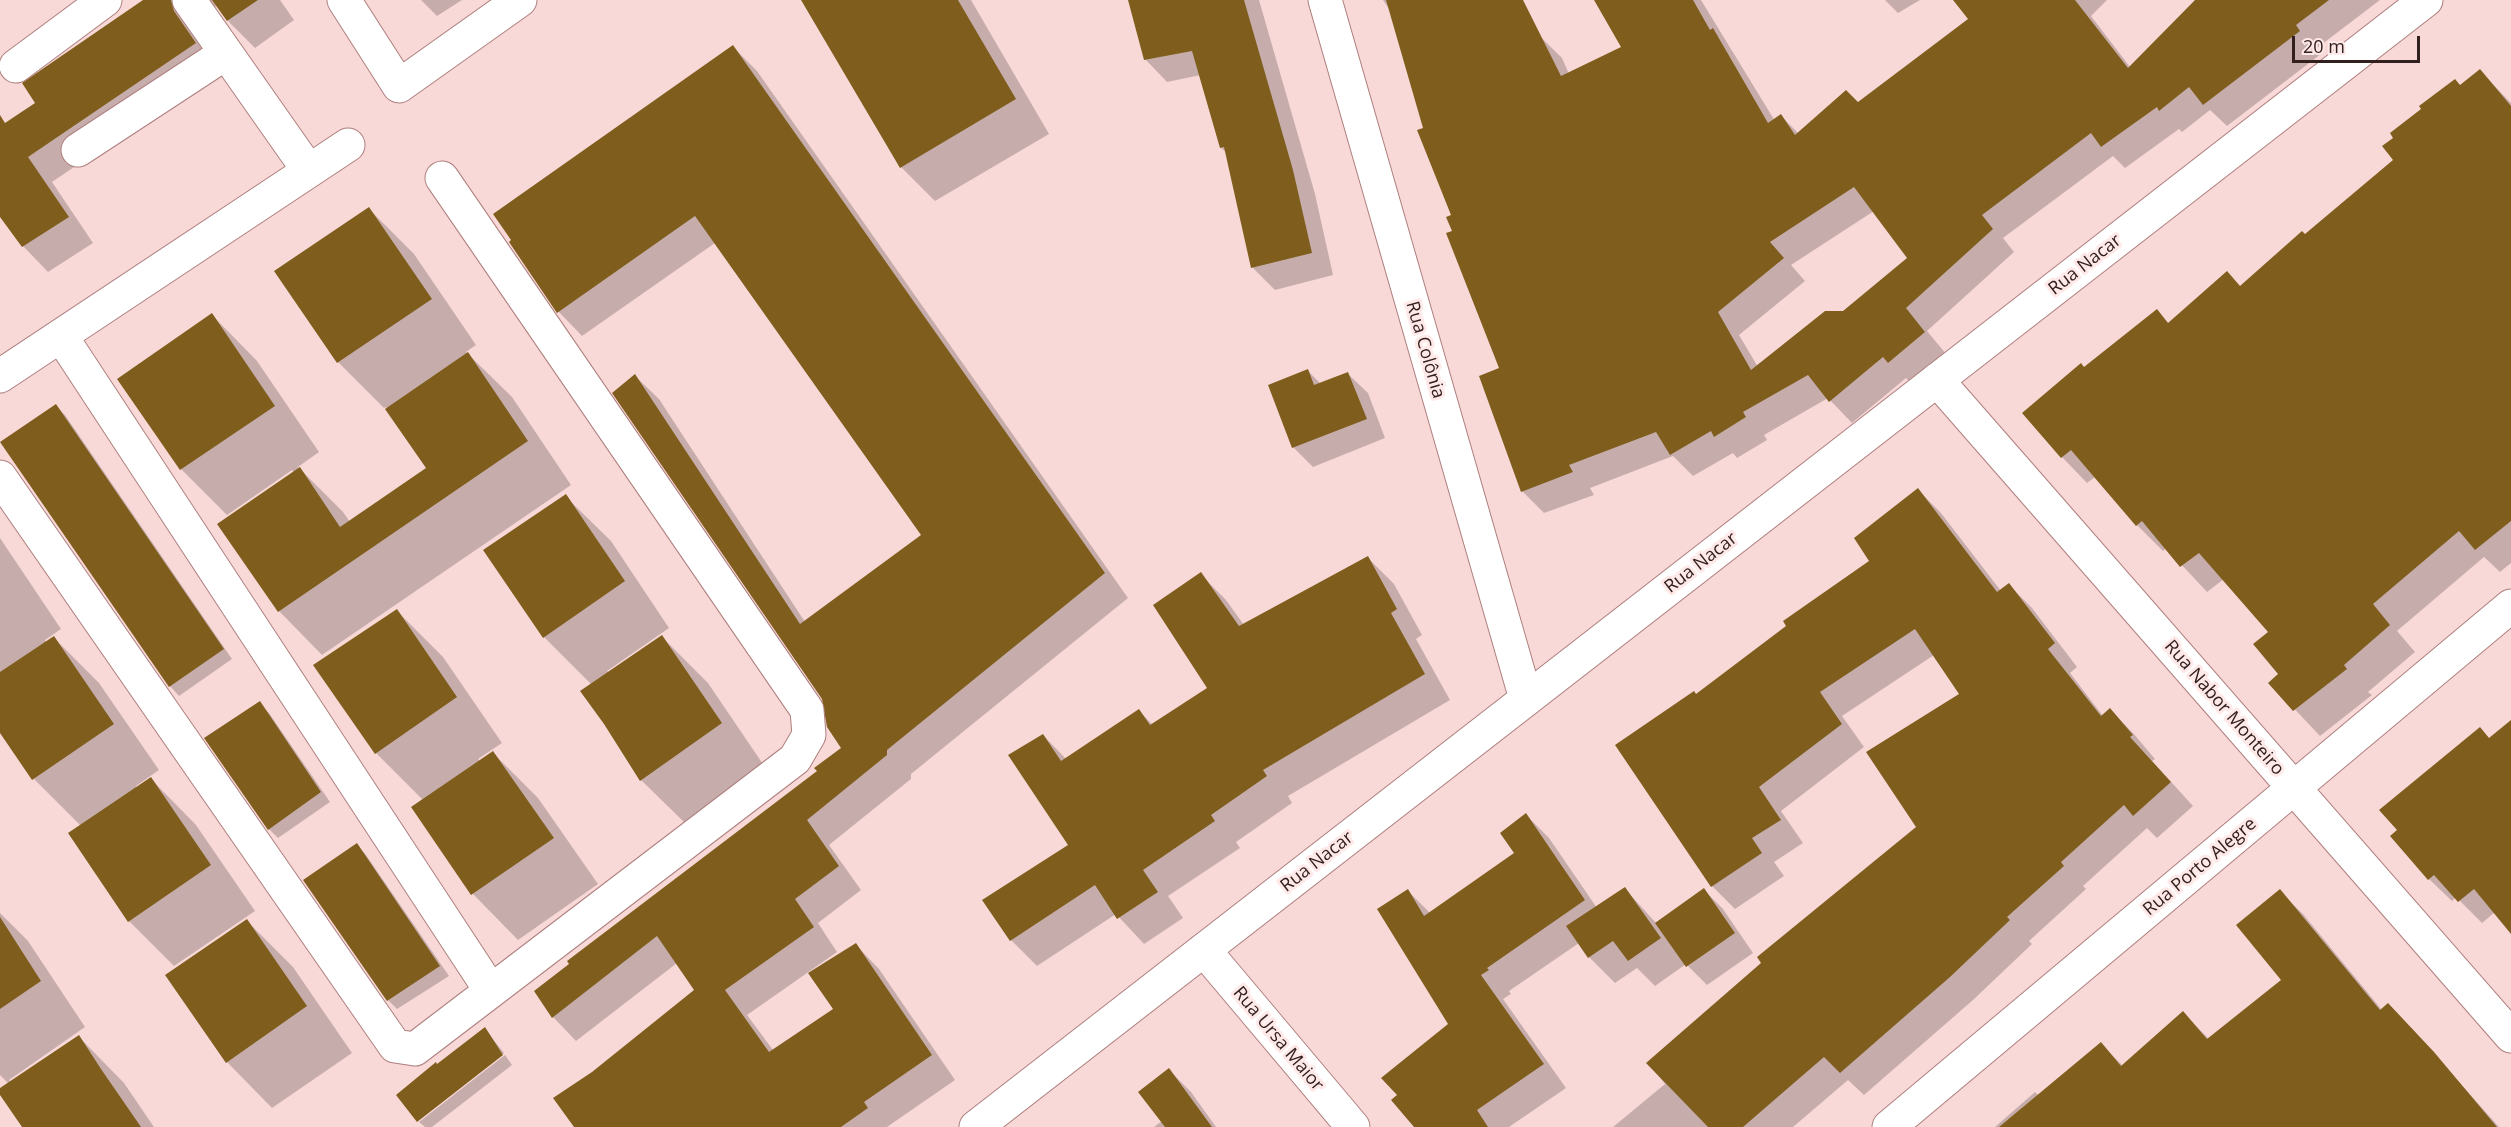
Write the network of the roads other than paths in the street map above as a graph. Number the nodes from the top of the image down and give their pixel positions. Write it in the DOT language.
graph roads {
  1 [pos="105,0"];
  2 [pos="189,0"];
  3 [pos="344,0"];
  4 [pos="520,0"];
  5 [pos="1325,0"];
  6 [pos="2426,0"];
  7 [pos="226,53"];
  8 [pos="16,66"];
  9 [pos="348,145"];
  10 [pos="78,150"];
  11 [pos="309,171"];
  12 [pos="442,178"];
  13 [pos="61,336"];
  14 [pos="0,376"];
  15 [pos="1937,380"];
  16 [pos="0,477"];
  17 [pos="2511,606"];
  18 [pos="1526,699"];
  19 [pos="2294,788"];
  20 [pos="1204,950"];
  21 [pos="491,991"];
  22 [pos="2511,1035"];
  23 [pos="976,1127"];
  24 [pos="1353,1127"];
  25 [pos="1889,1127"];
  1 -- 8 [label="street"];
  2 -- 7 [label="street"];
  3 -- 4 [label="street"];
  5 -- 18 [label="street, Rua Colônia"];
  6 -- 15 [label="street, Rua Nacar"];
  7 -- 10 [label="street"];
  7 -- 11 [label="street"];
  9 -- 11 [label="street"];
  11 -- 13 [label="street"];
  12 -- 21 [label="street"];
  13 -- 14 [label="street"];
  13 -- 21 [label="street"];
  15 -- 18 [label="street, Rua Nacar"];
  15 -- 19 [label="street, Rua Nabor Monteiro"];
  16 -- 21 [label="street"];
  17 -- 19 [label="street, Rua Porto Alegre"];
  18 -- 20 [label="street, Rua Nacar"];
  19 -- 22 [label="street, Rua Nabor Monteiro"];
  19 -- 25 [label="street, Rua Porto Alegre"];
  20 -- 23 [label="street, Rua Nacar"];
  20 -- 24 [label="street, Rua Ursa Maior"];
}
